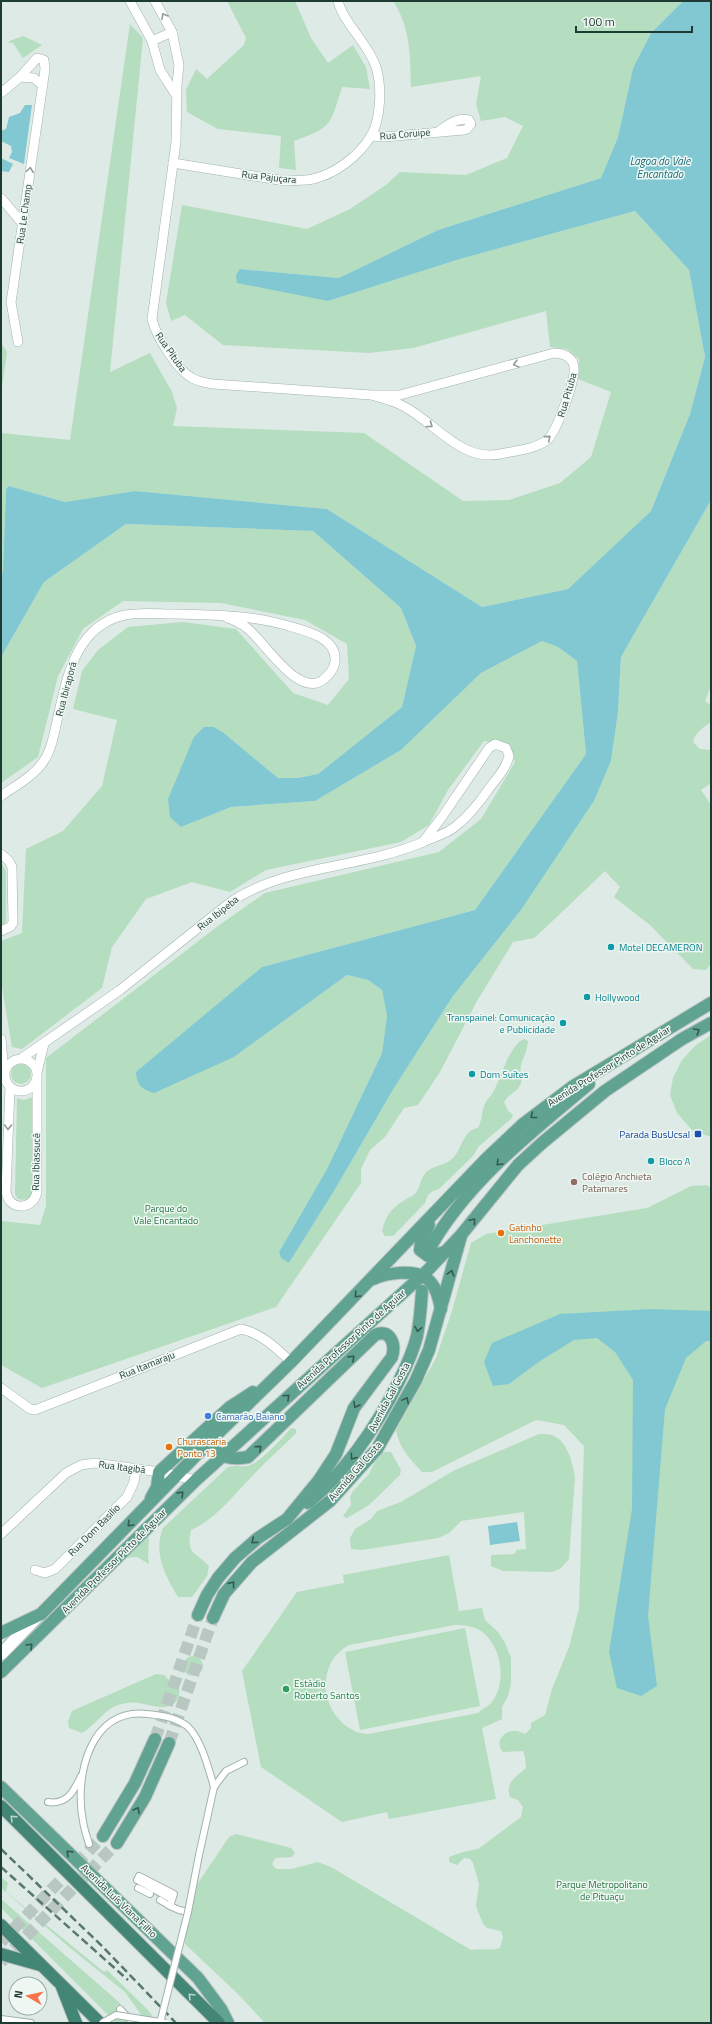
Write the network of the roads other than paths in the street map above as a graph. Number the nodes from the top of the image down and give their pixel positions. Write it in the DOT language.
graph roads {
  1 [pos="130,1"];
  2 [pos="155,1"];
  3 [pos="338,1"];
  4 [pos="172,32"];
  5 [pos="152,41"];
  6 [pos="20,77"];
  7 [pos="43,86"];
  8 [pos="1,93"];
  9 [pos="176,96"];
  10 [pos="438,131"];
  11 [pos="371,136"];
  12 [pos="173,163"];
  13 [pos="1,198"];
  14 [pos="22,223"];
  15 [pos="18,342"];
  16 [pos="411,392"];
  17 [pos="371,395"];
  18 [pos="409,409"];
  19 [pos="226,617"];
  20 [pos="1,796"];
  21 [pos="422,843"];
  22 [pos="1,854"];
  23 [pos="1,931"];
  24 [pos="711,1003"];
  25 [pos="711,1022"];
  26 [pos="1,1040"];
  27 [pos="44,1044"];
  28 [pos="22,1058"];
  29 [pos="12,1061"];
  30 [pos="612,1062"];
  31 [pos="4,1072"];
  32 [pos="37,1075"];
  33 [pos="10,1088"];
  34 [pos="438,1210"];
  35 [pos="461,1235"];
  36 [pos="431,1246"];
  37 [pos="445,1252"];
  38 [pos="392,1274"];
  39 [pos="421,1276"];
  40 [pos="371,1280"];
  41 [pos="422,1291"];
  42 [pos="389,1303"];
  43 [pos="441,1311"];
  44 [pos="292,1362"];
  45 [pos="275,1379"];
  46 [pos="1,1388"];
  47 [pos="212,1423"];
  48 [pos="210,1441"];
  49 [pos="223,1456"];
  50 [pos="136,1469"];
  51 [pos="159,1472"];
  52 [pos="177,1476"];
  53 [pos="196,1480"];
  54 [pos="148,1506"];
  55 [pos="287,1519"];
  56 [pos="1,1534"];
  57 [pos="35,1570"];
  58 [pos="41,1614"];
  59 [pos="198,1614"];
  60 [pos="213,1618"];
  61 [pos="1,1633"];
  62 [pos="1,1654"];
  63 [pos="1,1672"];
  64 [pos="155,1738"];
  65 [pos="169,1743"];
  66 [pos="244,1762"];
  67 [pos="82,1773"];
  68 [pos="1,1787"];
  69 [pos="214,1787"];
  70 [pos="48,1802"];
  71 [pos="1,1806"];
  72 [pos="103,1836"];
  73 [pos="117,1843"];
  74 [pos="89,1844"];
  75 [pos="142,1879"];
  76 [pos="138,1888"];
  77 [pos="150,1894"];
  78 [pos="160,1900"];
  79 [pos="170,1906"];
  80 [pos="188,1912"];
  81 [pos="1,1925"];
  82 [pos="1,1954"];
  83 [pos="42,1966"];
  84 [pos="60,1984"];
  85 [pos="120,2009"];
  86 [pos="1,2019"];
  87 [pos="162,2022"];
  88 [pos="31,2023"];
  89 [pos="75,2023"];
  90 [pos="101,2023"];
  91 [pos="133,2023"];
  92 [pos="219,2023"];
  93 [pos="228,2023"];
  1 -- 5 [label="street, Rua Pituba"];
  4 -- 2 [label="street, Rua Pituba, one-way"];
  3 -- 11 [label="street, Rua Pajuçara"];
  4 -- 5 [label="street"];
  4 -- 9 [label="street, Rua Pituba"];
  5 -- 9 [label="street, Rua Pituba"];
  6 -- 7 [label="street"];
  6 -- 7 [label="street, Rua Le Champ"];
  6 -- 8 [label="street, Rua Le Champ"];
  14 -- 7 [label="street, Rua Le Champ, one-way"];
  9 -- 12 [label="street, Rua Pituba"];
  10 -- 11 [label="street, Rua Coruipe"];
  11 -- 12 [label="street, Rua Pajuçara"];
  12 -- 17 [label="street, Rua Pituba"];
  13 -- 14 [label="street"];
  14 -- 15 [label="street, Rua Le Champ"];
  16 -- 17 [label="street, Rua Pituba"];
  16 -- 18 [label="street"];
  18 -- 16 [label="street, Rua Pituba, one-way"];
  17 -- 18 [label="street, Rua Pituba"];
  19 -- 19 [label="street, Rua Ibiraporá"];
  19 -- 20 [label="street, Rua Ibiraporá"];
  21 -- 21 [label="street, Rua Ibipeba"];
  21 -- 27 [label="street, Rua Ibipeba"];
  22 -- 23 [label="street"];
  24 -- 30 [label="main road, Avenida Professor Pinto de Aguiar"];
  35 -- 25 [label="main road, Avenida Professor Pinto de Aguiar, one-way"];
  26 -- 29 [label="street"];
  26 -- 31 [label="street"];
  27 -- 28 [label="street, Rua Ibipeba"];
  27 -- 32 [label="street"];
  28 -- 29 [label="street"];
  28 -- 32 [label="street"];
  29 -- 31 [label="street"];
  30 -- 34 [label="main road, Avenida Professor Pinto de Aguiar, one-way"];
  30 -- 36 [label="main road, one-way"];
  31 -- 33 [label="street"];
  32 -- 33 [label="street"];
  33 -- 32 [label="street, Rua Ibiassucê, one-way"];
  34 -- 37 [label="main road"];
  34 -- 40 [label="main road, Avenida Professor Pinto de Aguiar"];
  35 -- 37 [label="main road, Avenida Professor Pinto de Aguiar"];
  43 -- 35 [label="main road, Avenida Gal Costa, one-way"];
  37 -- 39 [label="main road, Avenida Professor Pinto de Aguiar"];
  38 -- 39 [label="main road"];
  38 -- 40 [label="main road"];
  38 -- 42 [label="main road"];
  39 -- 42 [label="main road, Avenida Professor Pinto de Aguiar"];
  39 -- 43 [label="main road"];
  40 -- 44 [label="main road, Avenida Professor Pinto de Aguiar, one-way"];
  41 -- 55 [label="main road, Avenida Gal Gosta, one-way"];
  49 -- 42 [label="main road, Avenida Professor Pinto de Aguiar, one-way"];
  60 -- 43 [label="main road, Avenida Gal Costa, one-way"];
  44 -- 45 [label="main road, Avenida Professor Pinto de Aguiar"];
  44 -- 46 [label="street, Rua Itamaraju"];
  45 -- 47 [label="main road"];
  45 -- 48 [label="main road, Avenida Professor Pinto de Aguiar"];
  47 -- 48 [label="main road"];
  47 -- 51 [label="main road"];
  48 -- 49 [label="main road"];
  48 -- 52 [label="main road, Avenida Professor Pinto de Aguiar"];
  49 -- 53 [label="main road, Avenida Professor Pinto de Aguiar"];
  49 -- 55 [label="main road, one-way"];
  50 -- 51 [label="street, Rua Itagibá"];
  50 -- 56 [label="street, Rua Itagibá"];
  50 -- 57 [label="street, Rua Dom Basilio"];
  51 -- 52 [label="street, Rua Itagibá"];
  51 -- 54 [label="main road"];
  52 -- 53 [label="street, Rua Itagibá"];
  52 -- 54 [label="main road, Avenida Professor Pinto de Aguiar"];
  63 -- 53 [label="main road, Avenida Professor Pinto de Aguiar, one-way"];
  54 -- 58 [label="main road, Avenida Professor Pinto de Aguiar, one-way"];
  55 -- 59 [label="main road, one-way"];
  58 -- 61 [label="main road, Avenida Professor Pinto de Aguiar"];
  58 -- 62 [label="main road"];
  64 -- 72 [label="main road"];
  73 -- 65 [label="main road, one-way"];
  66 -- 69 [label="street"];
  67 -- 69 [label="street"];
  67 -- 70 [label="street"];
  67 -- 74 [label="street"];
  93 -- 68 [label="main road, Avenida Luís Viana Filho, one-way"];
  69 -- 80 [label="street, bridge"];
  92 -- 71 [label="highway, Avenida Luís Viana Filho, one-way"];
  75 -- 79 [label="street"];
  76 -- 77 [label="street"];
  78 -- 79 [label="street"];
  79 -- 80 [label="street"];
  80 -- 87 [label="street, bridge"];
  81 -- 83 [label="highway"];
  82 -- 83 [label="highway"];
  83 -- 84 [label="highway"];
  84 -- 89 [label="highway"];
  84 -- 90 [label="highway"];
  85 -- 91 [label="street, bridge"];
  86 -- 88 [label="street"];
  87 -- 90 [label="street, bridge"];
}
